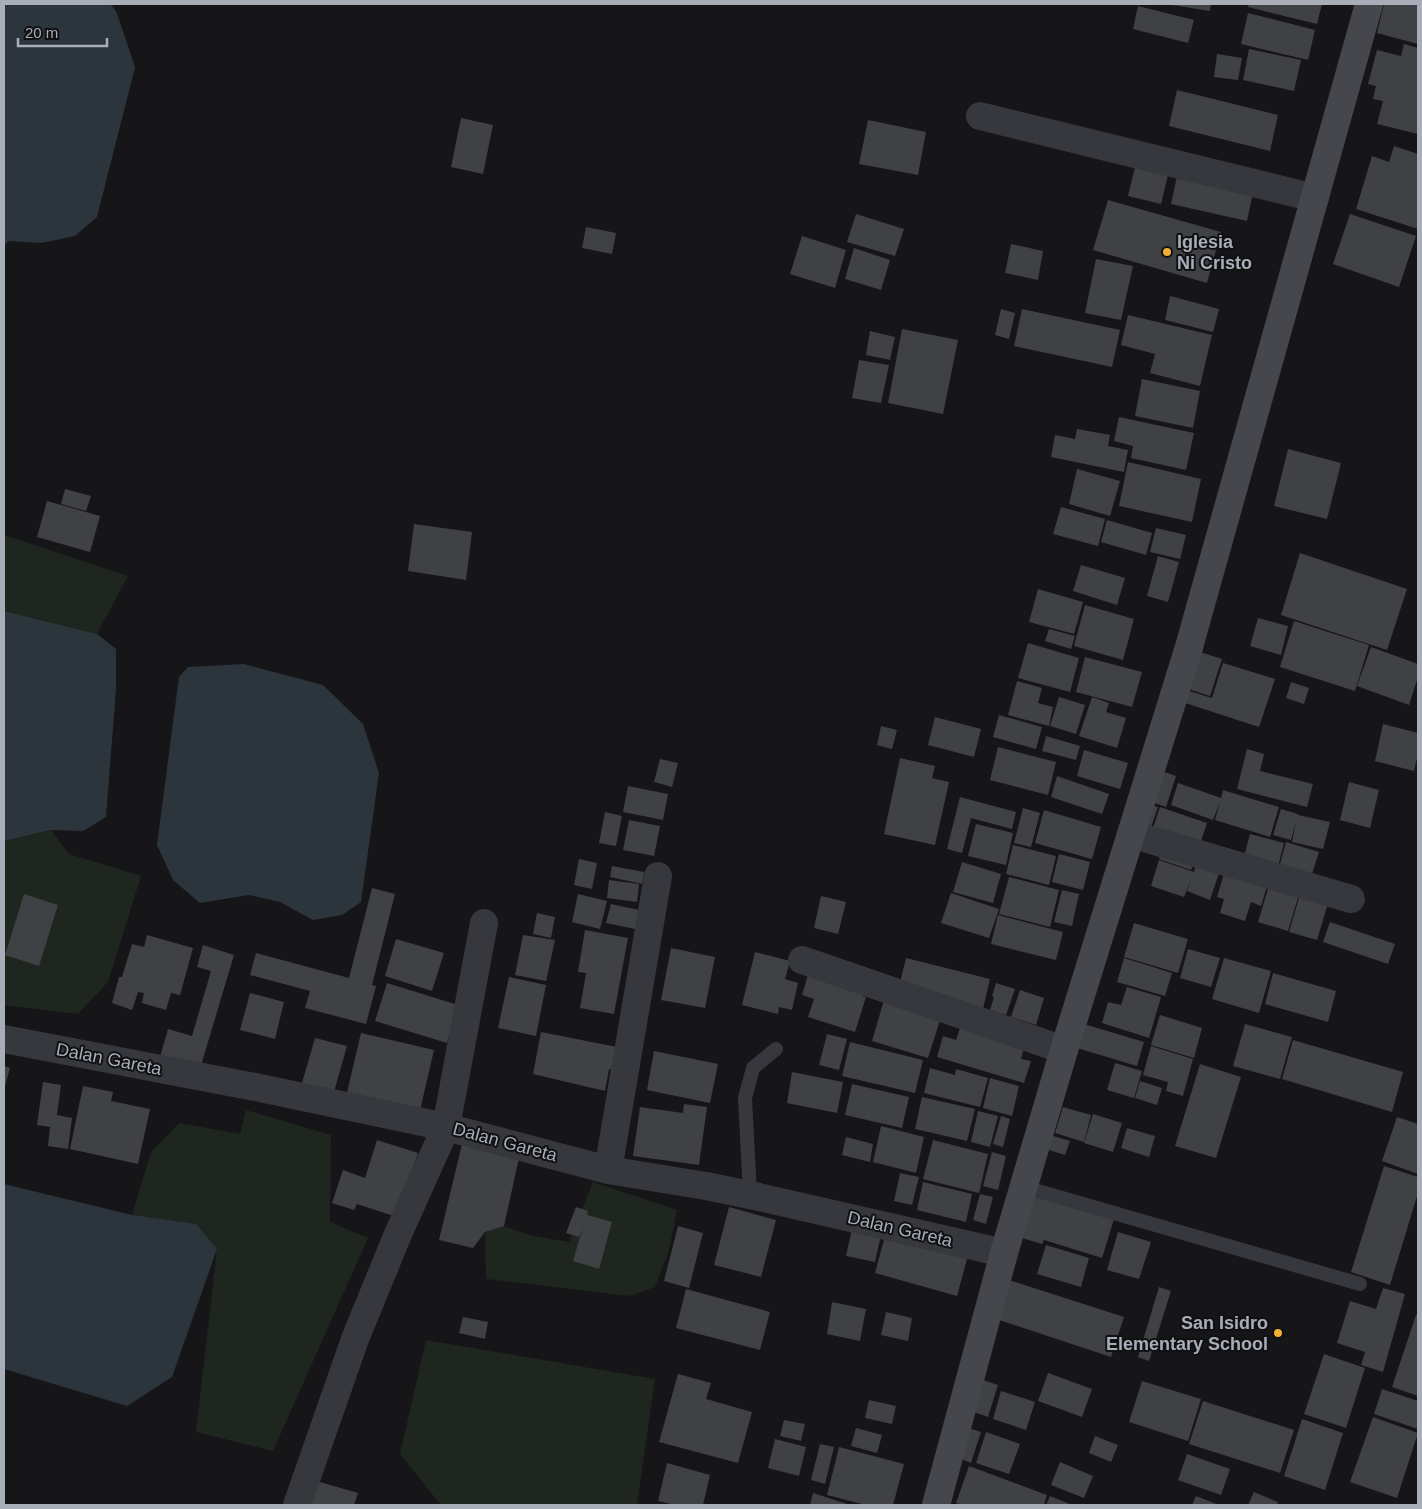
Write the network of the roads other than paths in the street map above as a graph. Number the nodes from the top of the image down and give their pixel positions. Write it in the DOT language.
graph roads {
  1 [pos="1369,4"];
  2 [pos="980,116"];
  3 [pos="1315,198"];
  4 [pos="1131,834"];
  5 [pos="658,876"];
  6 [pos="1351,899"];
  7 [pos="484,923"];
  8 [pos="802,960"];
  9 [pos="4,1038"];
  10 [pos="776,1049"];
  11 [pos="1064,1050"];
  12 [pos="446,1127"];
  13 [pos="608,1170"];
  14 [pos="1024,1187"];
  15 [pos="750,1195"];
  16 [pos="1004,1253"];
  17 [pos="1360,1284"];
  18 [pos="297,1505"];
  19 [pos="936,1505"];
  1 -- 3 [label="street"];
  2 -- 3 [label="street"];
  3 -- 4 [label="street"];
  4 -- 6 [label="street"];
  4 -- 11 [label="street"];
  5 -- 13 [label="street"];
  7 -- 12 [label="street"];
  8 -- 11 [label="street"];
  9 -- 12 [label="street, Dalan Gareta"];
  10 -- 15 [label="lane"];
  11 -- 14 [label="street"];
  12 -- 13 [label="street, Dalan Gareta"];
  12 -- 18 [label="street"];
  13 -- 15 [label="street, Dalan Gareta"];
  14 -- 16 [label="street"];
  14 -- 17 [label="lane"];
  15 -- 16 [label="street, Dalan Gareta"];
  16 -- 19 [label="street"];
}
